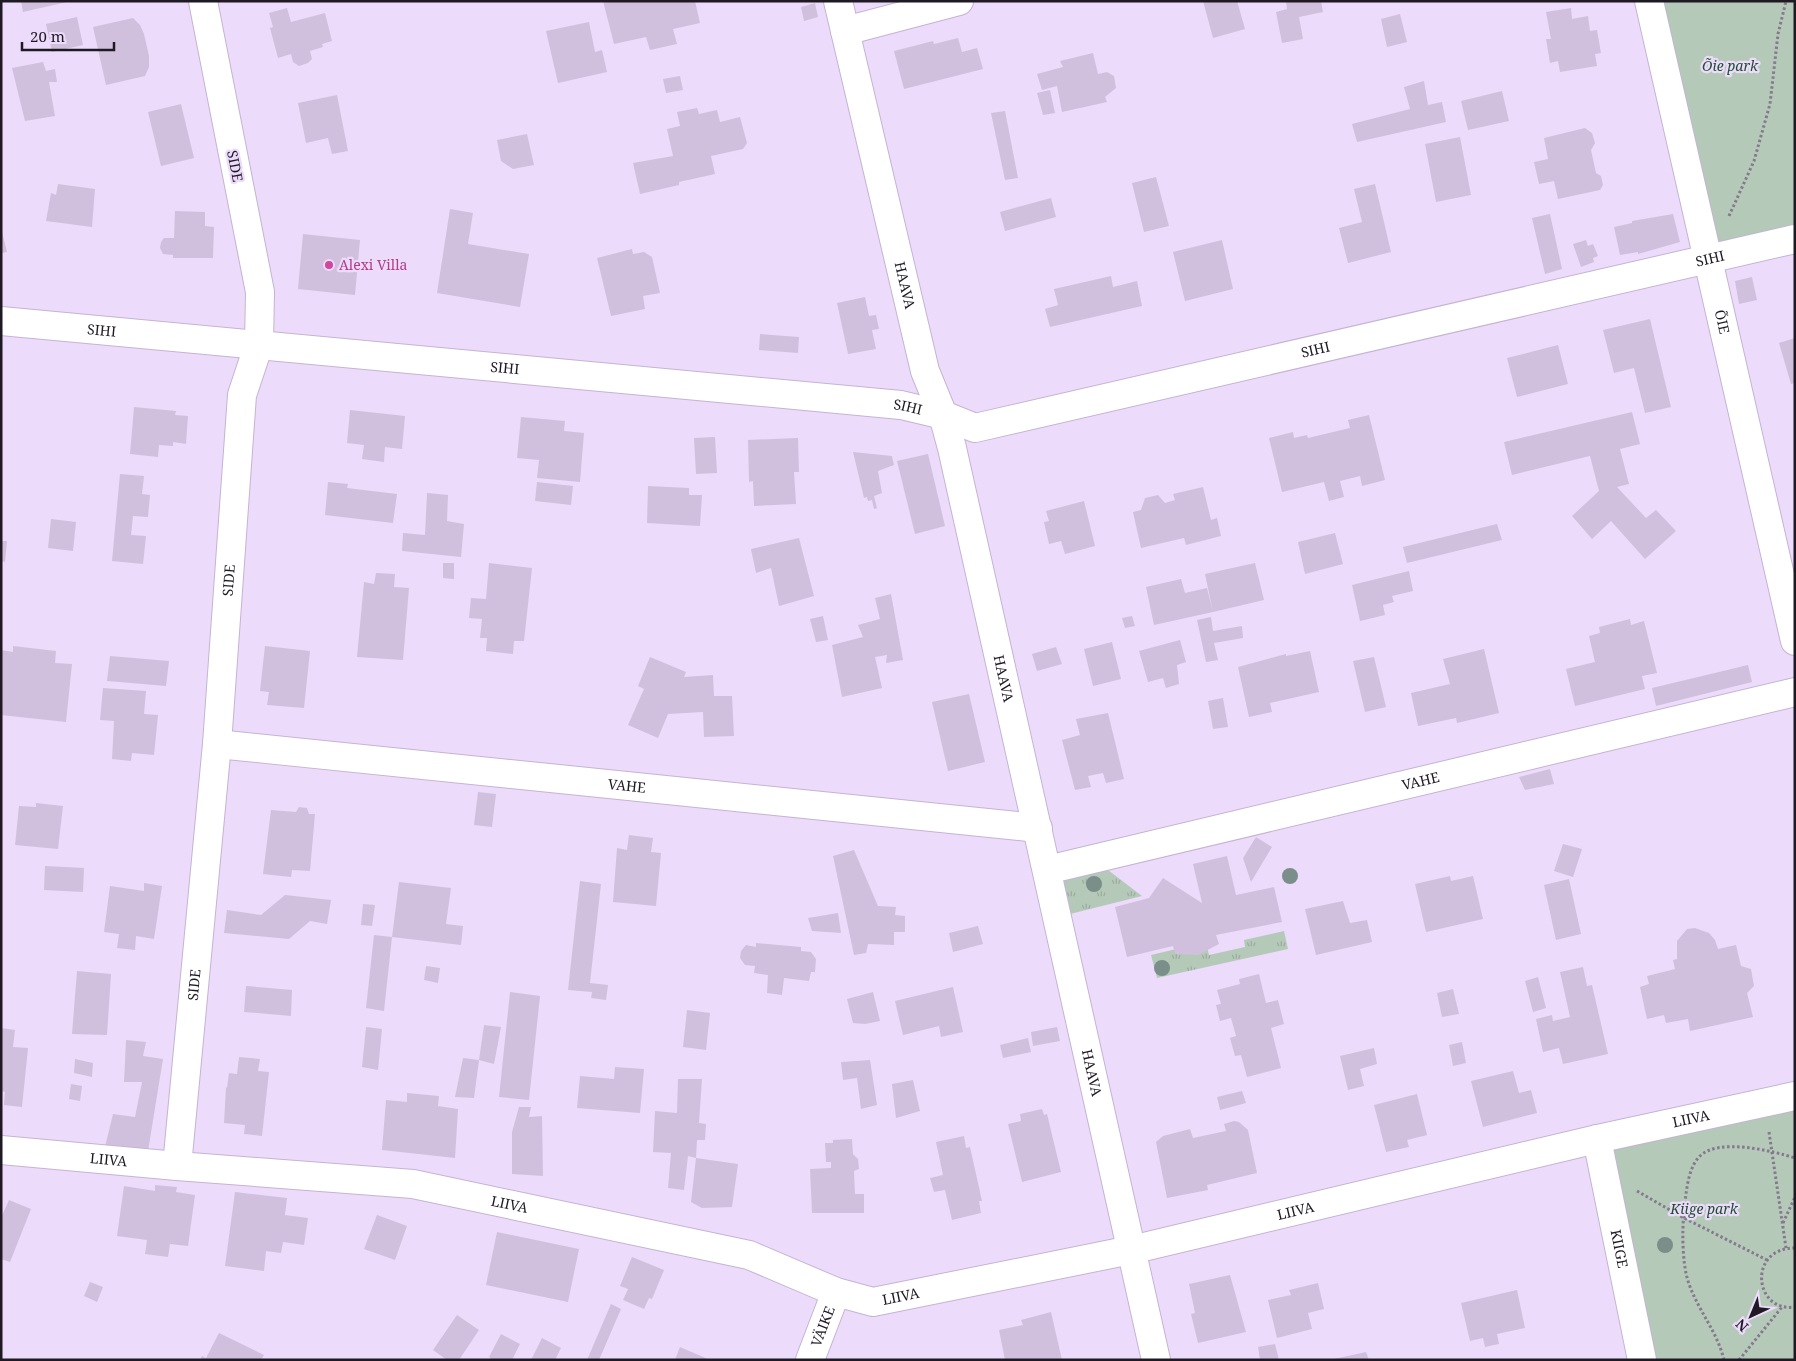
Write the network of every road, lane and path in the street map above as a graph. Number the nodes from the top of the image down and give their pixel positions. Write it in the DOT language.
graph roads {
  1 [pos="202,1"];
  2 [pos="838,1"];
  3 [pos="959,1"];
  4 [pos="1649,1"];
  5 [pos="1786,1"];
  6 [pos="845,31"];
  7 [pos="1795,239"];
  8 [pos="1705,252"];
  9 [pos="1,321"];
  10 [pos="259,344"];
  11 [pos="943,415"];
  12 [pos="1795,641"];
  13 [pos="1795,692"];
  14 [pos="217,744"];
  15 [pos="1038,828"];
  16 [pos="1046,870"];
  17 [pos="1795,1096"];
  18 [pos="1763,1103"];
  19 [pos="1596,1138"];
  20 [pos="1,1150"];
  21 [pos="1772,1151"];
  22 [pos="1795,1158"];
  23 [pos="176,1166"];
  24 [pos="1604,1170"];
  25 [pos="1795,1197"];
  26 [pos="1684,1218"];
  27 [pos="1783,1224"];
  28 [pos="1786,1248"];
  29 [pos="1795,1248"];
  30 [pos="1130,1250"];
  31 [pos="1767,1260"];
  32 [pos="836,1292"];
  33 [pos="1782,1307"];
  34 [pos="1795,1307"];
  35 [pos="810,1360"];
  36 [pos="1156,1360"];
  37 [pos="1642,1360"];
  38 [pos="1724,1360"];
  39 [pos="1739,1360"];
  1 -- 10 [label="street, SIDE"];
  2 -- 6 [label="street, HAAVA"];
  3 -- 6 [label="street"];
  4 -- 8 [label="street, ÕIE"];
  5 -- 8 [label="path"];
  6 -- 11 [label="street, HAAVA"];
  7 -- 8 [label="street, SIHI"];
  8 -- 11 [label="street, SIHI"];
  8 -- 12 [label="street, ÕIE"];
  9 -- 10 [label="street, SIHI"];
  10 -- 11 [label="street, SIHI"];
  10 -- 14 [label="street, SIDE"];
  11 -- 15 [label="street, HAAVA"];
  13 -- 16 [label="street, VAHE"];
  14 -- 15 [label="street, VAHE"];
  14 -- 23 [label="street, SIDE"];
  15 -- 16 [label="street, HAAVA"];
  16 -- 30 [label="street, HAAVA"];
  17 -- 18 [label="street, LIIVA"];
  18 -- 19 [label="street, LIIVA"];
  18 -- 21 [label="path"];
  19 -- 24 [label="street, KIIGE"];
  19 -- 30 [label="street, LIIVA"];
  20 -- 23 [label="street, LIIVA"];
  21 -- 22 [label="path"];
  21 -- 26 [label="path"];
  21 -- 27 [label="path"];
  23 -- 32 [label="street, LIIVA"];
  24 -- 26 [label="path"];
  24 -- 37 [label="street, KIIGE"];
  25 -- 27 [label="path"];
  26 -- 31 [label="path"];
  26 -- 38 [label="path"];
  27 -- 28 [label="path"];
  28 -- 29 [label="path"];
  28 -- 31 [label="path"];
  30 -- 32 [label="street, LIIVA"];
  30 -- 36 [label="street, HAAVA"];
  31 -- 33 [label="path"];
  32 -- 35 [label="street, VÄIKE"];
  33 -- 34 [label="path"];
  33 -- 39 [label="path"];
}
